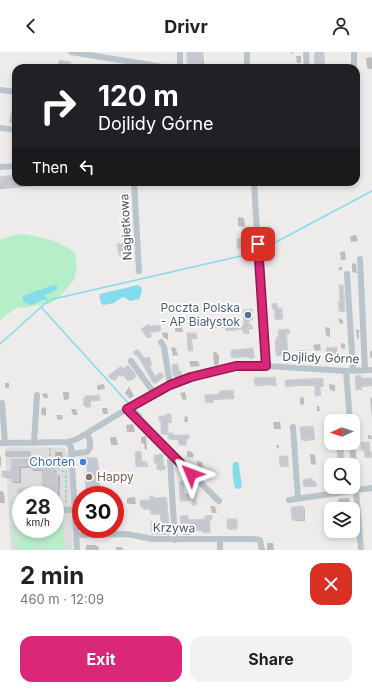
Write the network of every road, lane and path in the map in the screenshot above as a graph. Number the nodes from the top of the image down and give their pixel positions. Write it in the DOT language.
graph roads {
  1 [pos="71,52"];
  2 [pos="180,52"];
  3 [pos="246,52"];
  4 [pos="291,52"];
  5 [pos="293,52"];
  6 [pos="306,52"];
  7 [pos="354,52"];
  8 [pos="128,61"];
  9 [pos="146,64"];
  10 [pos="180,64"];
  11 [pos="248,64"];
  12 [pos="308,64"];
  13 [pos="354,64"];
  14 [pos="0,90"];
  15 [pos="12,92"];
  16 [pos="0,128"];
  17 [pos="12,130"];
  18 [pos="12,166"];
  19 [pos="0,167"];
  20 [pos="134,186"];
  21 [pos="254,186"];
  22 [pos="360,259"];
  23 [pos="139,271"];
  24 [pos="347,274"];
  25 [pos="161,342"];
  26 [pos="131,361"];
  27 [pos="266,366"];
  28 [pos="346,370"];
  29 [pos="353,370"];
  30 [pos="369,370"];
  31 [pos="170,385"];
  32 [pos="154,393"];
  33 [pos="37,395"];
  34 [pos="2,403"];
  35 [pos="127,409"];
  36 [pos="349,414"];
  37 [pos="293,427"];
  38 [pos="88,433"];
  39 [pos="68,442"];
  40 [pos="2,443"];
  41 [pos="34,443"];
  42 [pos="50,448"];
  43 [pos="8,454"];
  44 [pos="28,454"];
  45 [pos="71,456"];
  46 [pos="173,456"];
  47 [pos="66,472"];
  48 [pos="73,486"];
  49 [pos="372,488"];
  50 [pos="360,490"];
  51 [pos="331,494"];
  52 [pos="356,494"];
  53 [pos="298,498"];
  54 [pos="289,500"];
  55 [pos="219,501"];
  56 [pos="72,509"];
  57 [pos="64,510"];
  58 [pos="124,534"];
  59 [pos="77,538"];
  60 [pos="220,539"];
  61 [pos="175,540"];
  62 [pos="78,550"];
  63 [pos="220,550"];
  64 [pos="262,550"];
  65 [pos="361,550"];
  1 -- 8 [label="street"];
  2 -- 10 [label="street"];
  3 -- 11 [label="street"];
  4 -- 5 [label="path"];
  6 -- 12 [label="street"];
  7 -- 13 [label="street"];
  8 -- 9 [label="street"];
  14 -- 15 [label="street"];
  16 -- 17 [label="street"];
  18 -- 19 [label="street"];
  20 -- 23 [label="street, Nagietkowa"];
  21 -- 27 [label="street"];
  22 -- 30 [label="street"];
  24 -- 29 [label="street"];
  25 -- 31 [label="street"];
  26 -- 32 [label="street"];
  27 -- 28 [label="street, Dojlidy Górne"];
  27 -- 31 [label="street, Dojlidy Górne"];
  28 -- 29 [label="street, Dojlidy Górne"];
  28 -- 36 [label="street"];
  29 -- 30 [label="street, Dojlidy Górne"];
  31 -- 32 [label="street, Dojlidy Górne"];
  32 -- 35 [label="street, Dojlidy Górne"];
  33 -- 41 [label="street"];
  34 -- 40 [label="street"];
  35 -- 38 [label="street, Dojlidy Górne"];
  35 -- 46 [label="street"];
  37 -- 53 [label="street"];
  38 -- 39 [label="street, Dojlidy Górne"];
  38 -- 45 [label="street"];
  39 -- 41 [label="street, Dojlidy Górne"];
  39 -- 45 [label="street"];
  40 -- 41 [label="street, Dojlidy Górne"];
  42 -- 47 [label="path"];
  43 -- 44 [label="street"];
  45 -- 48 [label="street"];
  46 -- 55 [label="street"];
  46 -- 61 [label="street"];
  49 -- 50 [label="street"];
  51 -- 53 [label="street"];
  52 -- 65 [label="street"];
  53 -- 54 [label="street"];
  56 -- 57 [label="street"];
  58 -- 61 [label="street, Krzywa"];
  59 -- 62 [label="street"];
  60 -- 61 [label="street, Krzywa"];
  60 -- 63 [label="street"];
  60 -- 64 [label="street, Krzywa"];
}
